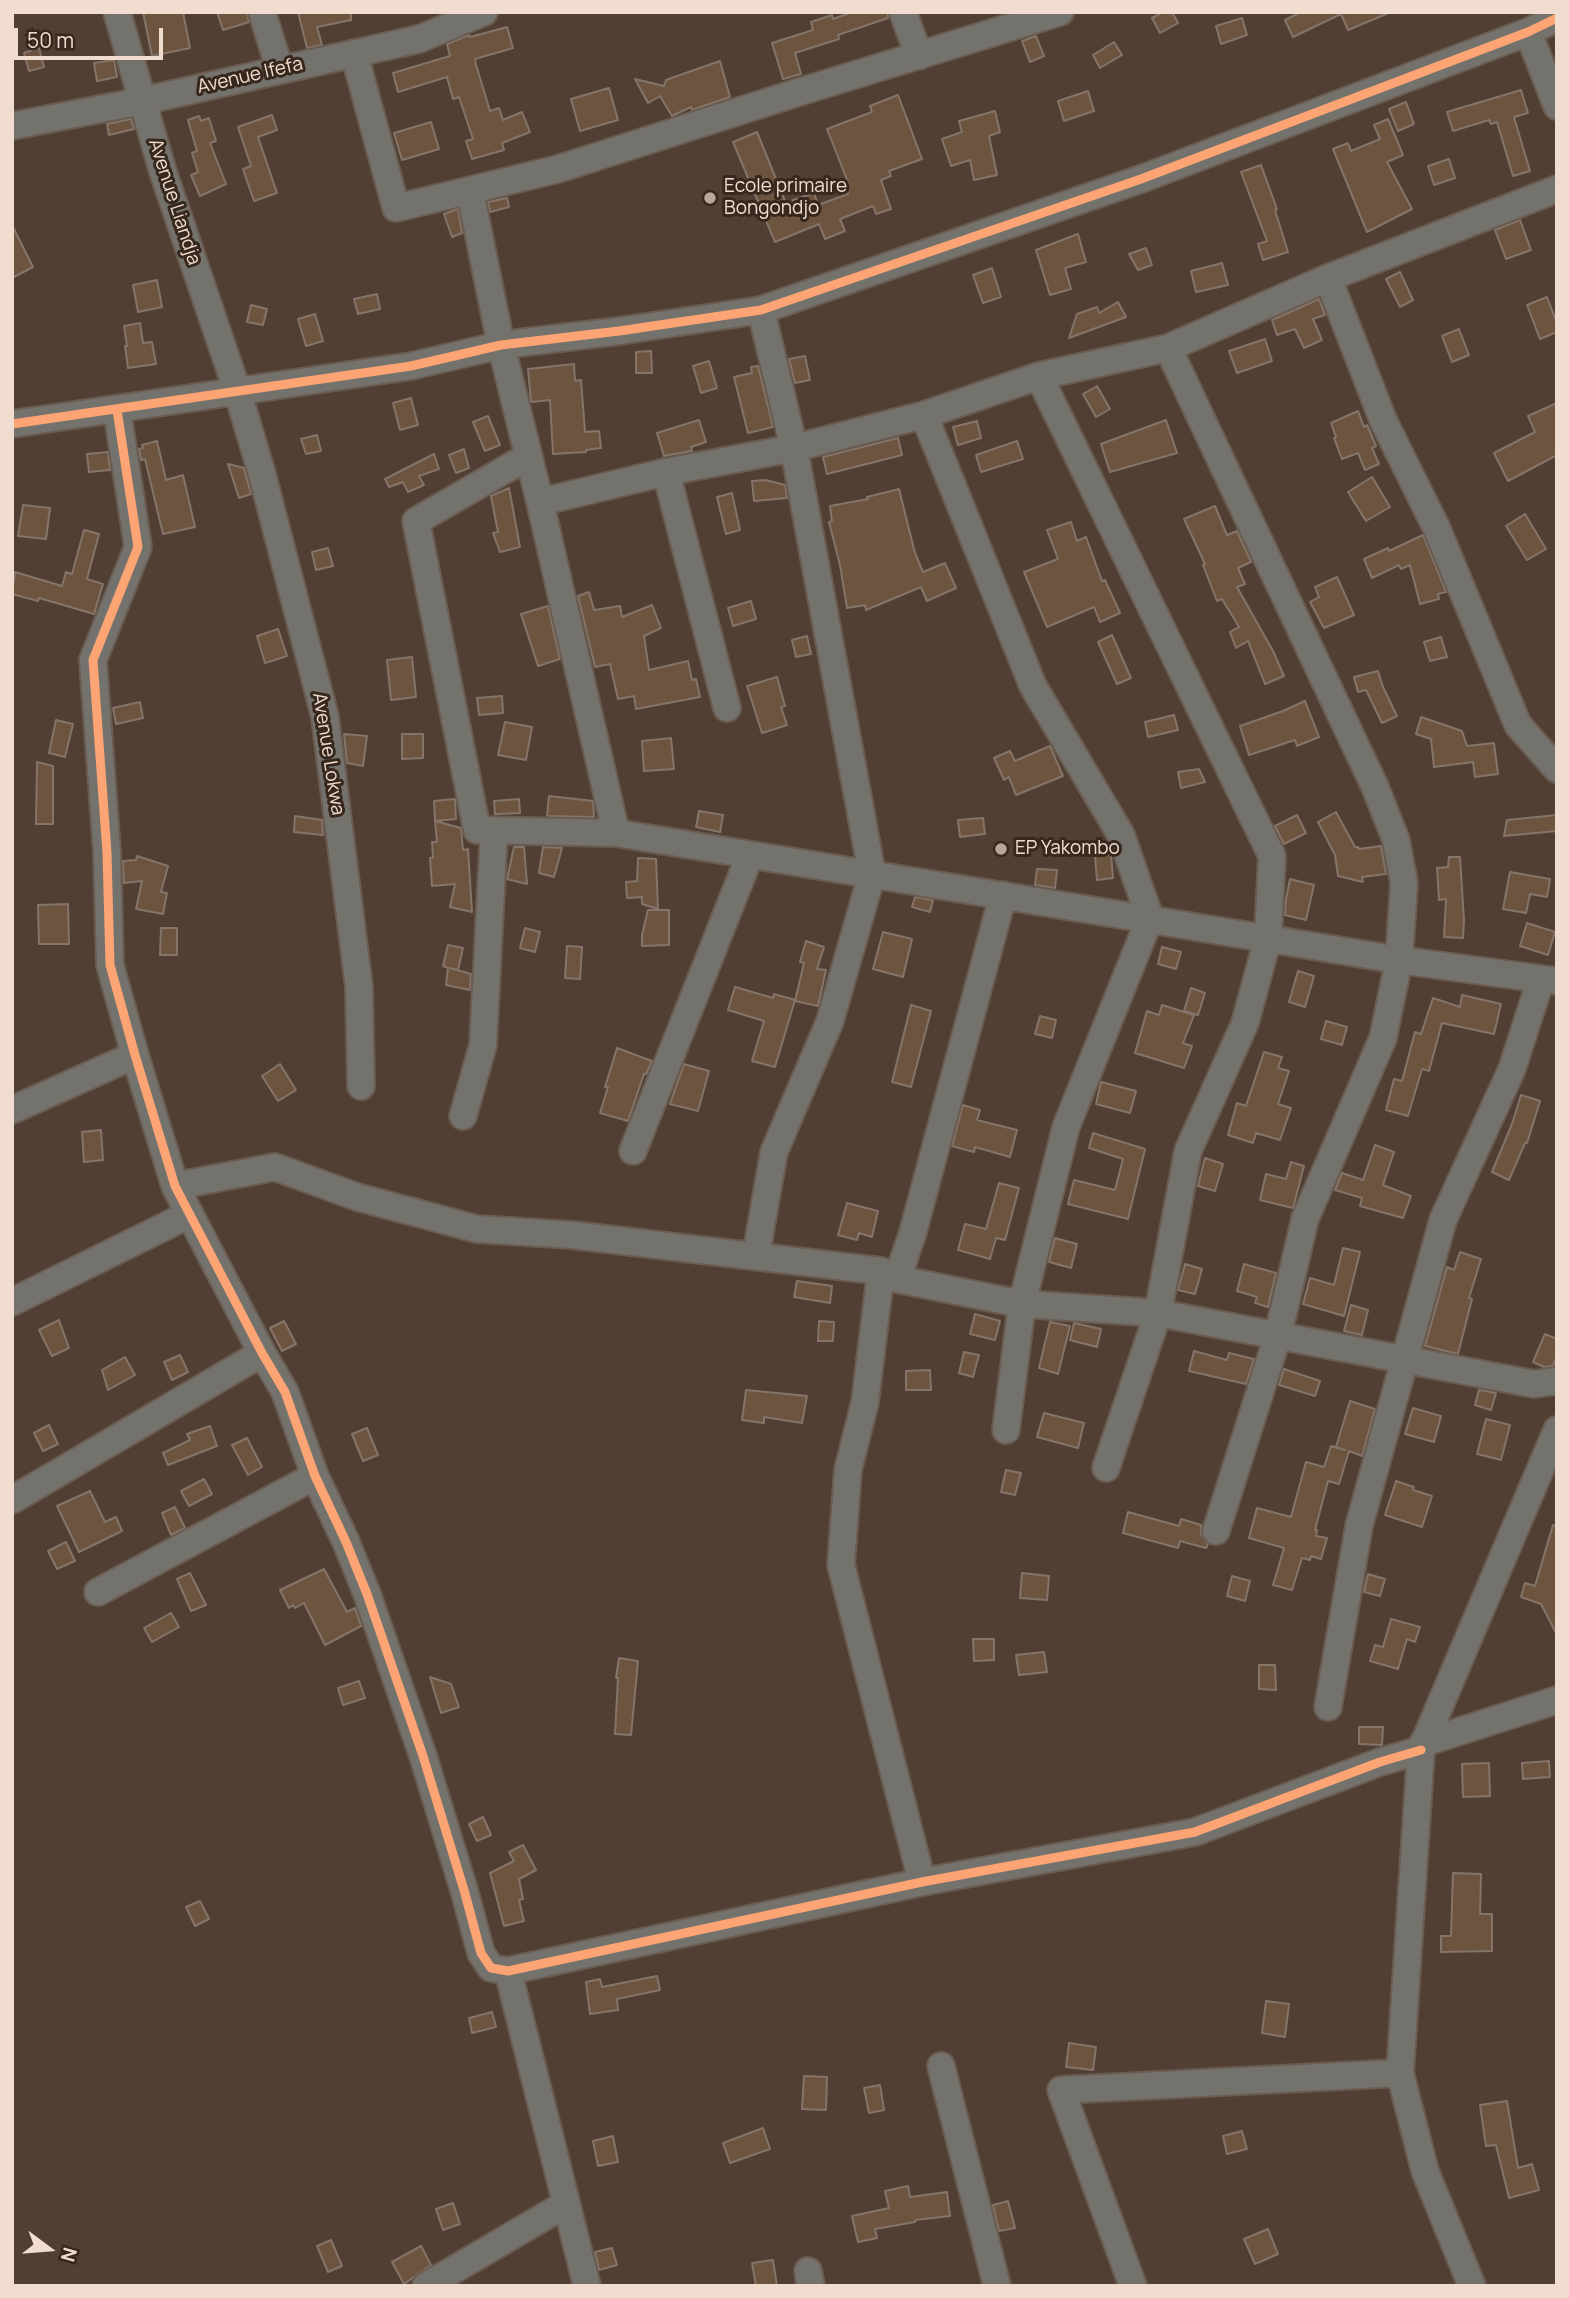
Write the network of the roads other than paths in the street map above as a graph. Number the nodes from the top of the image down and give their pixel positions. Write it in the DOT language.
graph roads {
  1 [pos="117,12"];
  2 [pos="262,12"];
  3 [pos="484,12"];
  4 [pos="903,12"];
  5 [pos="1051,14"];
  6 [pos="1557,19"];
  7 [pos="1528,32"];
  8 [pos="354,53"];
  9 [pos="919,55"];
  10 [pos="280,70"];
  11 [pos="142,100"];
  12 [pos="1557,106"];
  13 [pos="12,126"];
  14 [pos="1557,190"];
  15 [pos="470,191"];
  16 [pos="1328,278"];
  17 [pos="761,310"];
  18 [pos="500,345"];
  19 [pos="1168,348"];
  20 [pos="1039,376"];
  21 [pos="237,390"];
  22 [pos="117,410"];
  23 [pos="925,415"];
  24 [pos="12,424"];
  25 [pos="794,448"];
  26 [pos="527,457"];
  27 [pos="666,472"];
  28 [pos="540,502"];
  29 [pos="727,708"];
  30 [pos="1557,769"];
  31 [pos="494,830"];
  32 [pos="616,833"];
  33 [pos="750,855"];
  34 [pos="872,874"];
  35 [pos="1003,895"];
  36 [pos="1150,918"];
  37 [pos="1268,938"];
  38 [pos="1399,960"];
  39 [pos="1549,980"];
  40 [pos="135,1055"];
  41 [pos="361,1086"];
  42 [pos="15,1104"];
  43 [pos="463,1116"];
  44 [pos="633,1151"];
  45 [pos="175,1186"];
  46 [pos="190,1214"];
  47 [pos="756,1255"];
  48 [pos="889,1275"];
  49 [pos="12,1301"];
  50 [pos="1022,1304"];
  51 [pos="1158,1313"];
  52 [pos="1278,1335"];
  53 [pos="262,1353"];
  54 [pos="1404,1359"];
  55 [pos="1557,1381"];
  56 [pos="1006,1430"];
  57 [pos="1557,1430"];
  58 [pos="1106,1468"];
  59 [pos="315,1476"];
  60 [pos="12,1500"];
  61 [pos="1216,1531"];
  62 [pos="98,1592"];
  63 [pos="1557,1700"];
  64 [pos="1328,1707"];
  65 [pos="1422,1747"];
  66 [pos="922,1882"];
  67 [pos="508,1971"];
  68 [pos="941,2066"];
  69 [pos="1400,2073"];
  70 [pos="566,2204"];
  71 [pos="426,2286"];
  72 [pos="587,2286"];
  73 [pos="997,2286"];
  74 [pos="1133,2286"];
  75 [pos="1472,2286"];
  1 -- 11 [label="street, Avenue Liandja"];
  2 -- 10 [label="street"];
  3 -- 8 [label="street, Avenue Ifefa"];
  4 -- 9 [label="street"];
  5 -- 9 [label="street"];
  6 -- 7 [label="street"];
  7 -- 12 [label="street"];
  7 -- 17 [label="street"];
  8 -- 10 [label="street, Avenue Ifefa"];
  8 -- 15 [label="street"];
  9 -- 15 [label="street"];
  10 -- 11 [label="street, Avenue Ifefa"];
  11 -- 13 [label="street, Avenue Ifefa"];
  11 -- 21 [label="street, Avenue Liandja"];
  14 -- 16 [label="street"];
  15 -- 18 [label="street"];
  16 -- 19 [label="street"];
  16 -- 30 [label="street"];
  17 -- 18 [label="street"];
  17 -- 25 [label="street"];
  18 -- 21 [label="street"];
  18 -- 26 [label="street"];
  19 -- 20 [label="street"];
  19 -- 38 [label="street"];
  20 -- 23 [label="street"];
  20 -- 37 [label="street"];
  21 -- 22 [label="street"];
  21 -- 41 [label="street, Avenue Lokwa"];
  22 -- 24 [label="street"];
  22 -- 40 [label="street"];
  23 -- 25 [label="street"];
  23 -- 36 [label="street"];
  25 -- 27 [label="street"];
  25 -- 34 [label="street"];
  26 -- 28 [label="street"];
  26 -- 31 [label="street"];
  27 -- 28 [label="street"];
  27 -- 29 [label="street"];
  28 -- 32 [label="street"];
  31 -- 32 [label="street"];
  31 -- 43 [label="street"];
  32 -- 33 [label="street"];
  33 -- 34 [label="street"];
  33 -- 44 [label="street"];
  34 -- 35 [label="street"];
  34 -- 47 [label="street"];
  35 -- 36 [label="street"];
  35 -- 48 [label="street"];
  36 -- 37 [label="street"];
  36 -- 50 [label="street"];
  37 -- 38 [label="street"];
  37 -- 51 [label="street"];
  38 -- 39 [label="street"];
  38 -- 52 [label="street"];
  39 -- 54 [label="street"];
  40 -- 42 [label="street"];
  40 -- 45 [label="street"];
  45 -- 46 [label="street"];
  45 -- 47 [label="street"];
  46 -- 49 [label="street"];
  46 -- 53 [label="street"];
  47 -- 48 [label="street"];
  48 -- 50 [label="street"];
  48 -- 66 [label="street"];
  50 -- 51 [label="street"];
  50 -- 56 [label="street"];
  51 -- 52 [label="street"];
  51 -- 58 [label="street"];
  52 -- 54 [label="street"];
  52 -- 61 [label="street"];
  53 -- 59 [label="street"];
  53 -- 60 [label="street"];
  54 -- 55 [label="street"];
  54 -- 64 [label="street"];
  57 -- 65 [label="street"];
  59 -- 62 [label="street"];
  59 -- 67 [label="street"];
  63 -- 65 [label="street"];
  65 -- 66 [label="street"];
  65 -- 69 [label="street"];
  66 -- 67 [label="street"];
  67 -- 70 [label="street"];
  68 -- 73 [label="street"];
  69 -- 74 [label="street"];
  69 -- 75 [label="street"];
  70 -- 71 [label="street"];
  70 -- 72 [label="street"];
}
